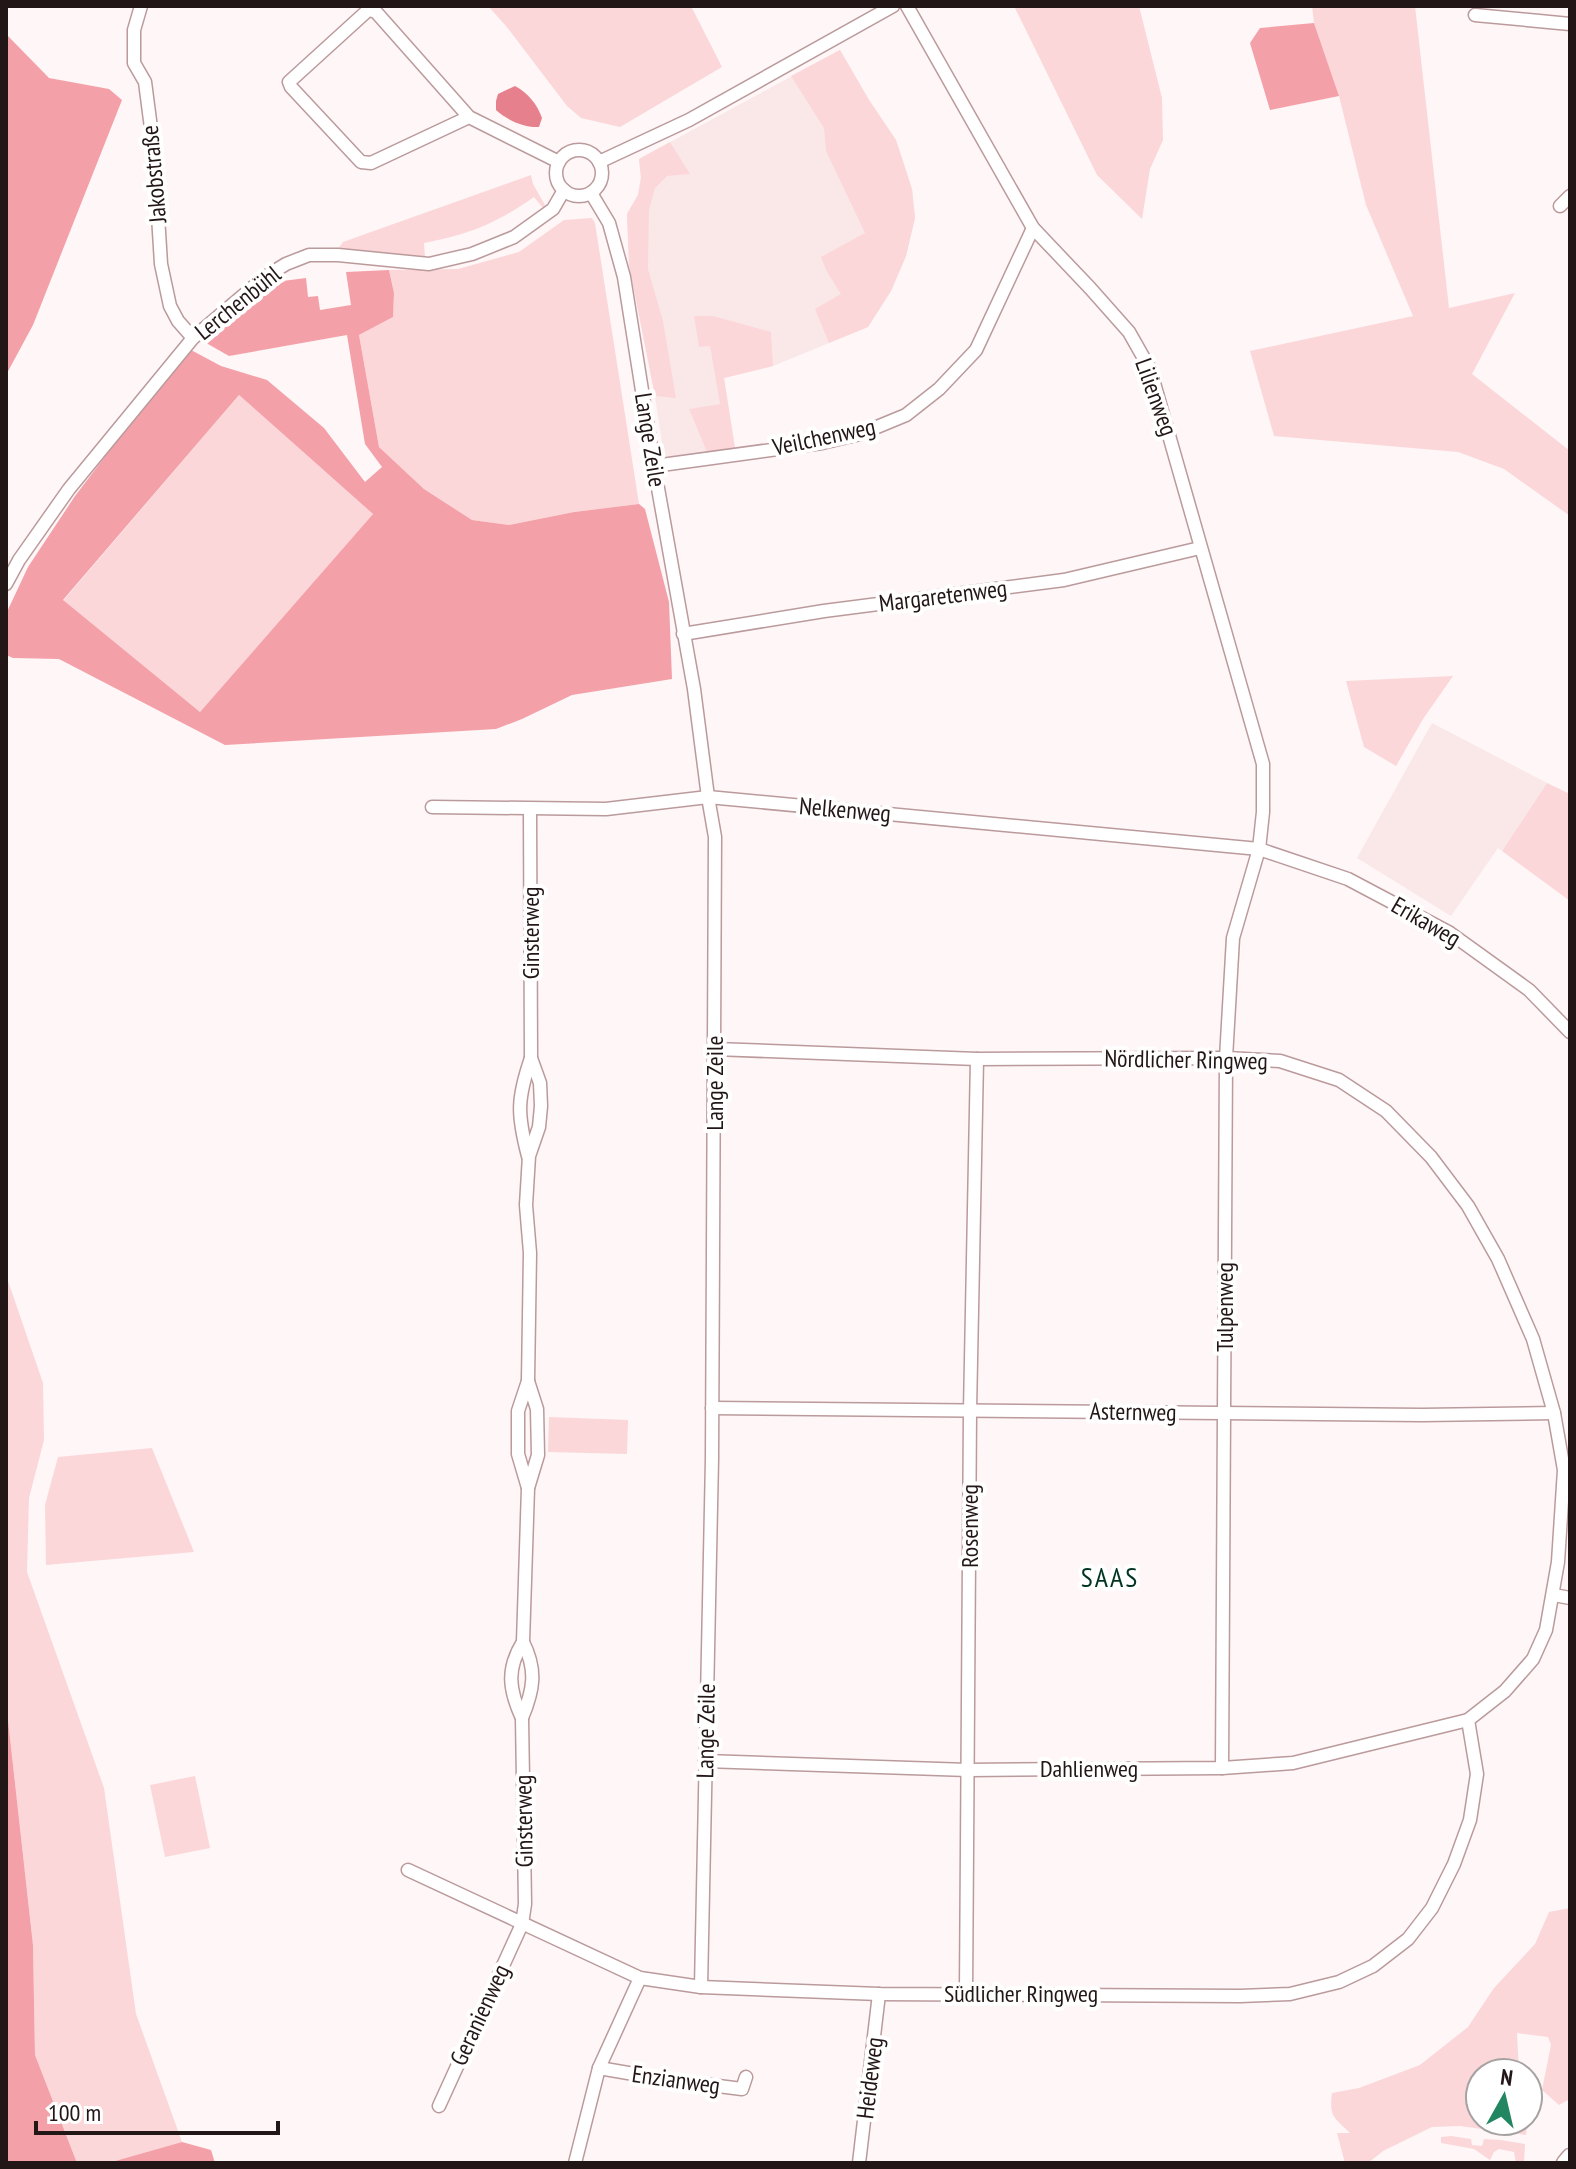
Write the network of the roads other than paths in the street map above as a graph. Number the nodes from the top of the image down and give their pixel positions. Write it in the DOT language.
graph roads {
  1 [pos="141,6"];
  2 [pos="893,6"];
  3 [pos="907,6"];
  4 [pos="1475,15"];
  5 [pos="1570,24"];
  6 [pos="469,117"];
  7 [pos="559,162"];
  8 [pos="599,162"];
  9 [pos="564,190"];
  10 [pos="591,193"];
  11 [pos="1570,196"];
  12 [pos="1560,206"];
  13 [pos="1033,228"];
  14 [pos="193,338"];
  15 [pos="654,466"];
  16 [pos="1200,548"];
  17 [pos="6,584"];
  18 [pos="683,634"];
  19 [pos="708,797"];
  20 [pos="432,807"];
  21 [pos="530,809"];
  22 [pos="1259,849"];
  23 [pos="1570,1032"];
  24 [pos="715,1049"];
  25 [pos="531,1058"];
  26 [pos="1226,1058"];
  27 [pos="977,1059"];
  28 [pos="529,1156"];
  29 [pos="528,1381"];
  30 [pos="712,1408"];
  31 [pos="970,1411"];
  32 [pos="1225,1413"];
  33 [pos="1554,1413"];
  34 [pos="528,1488"];
  35 [pos="1554,1595"];
  36 [pos="1570,1598"];
  37 [pos="523,1642"];
  38 [pos="522,1718"];
  39 [pos="1468,1720"];
  40 [pos="705,1761"];
  41 [pos="1222,1768"];
  42 [pos="968,1770"];
  43 [pos="408,1870"];
  44 [pos="522,1924"];
  45 [pos="640,1978"];
  46 [pos="701,1987"];
  47 [pos="966,1993"];
  48 [pos="879,1994"];
  49 [pos="599,2068"];
  50 [pos="746,2077"];
  51 [pos="439,2106"];
  52 [pos="1570,2157"];
  53 [pos="575,2163"];
  54 [pos="859,2163"];
  55 [pos="1565,2163"];
  1 -- 14 [label="street, Jakobstraße"];
  2 -- 8 [label="street"];
  3 -- 13 [label="street, Lilienweg"];
  4 -- 5 [label="street"];
  6 -- 6 [label="street"];
  6 -- 7 [label="street"];
  7 -- 8 [label="street"];
  7 -- 9 [label="street"];
  8 -- 10 [label="street"];
  9 -- 10 [label="street"];
  9 -- 14 [label="street, Lerchenbühl"];
  10 -- 15 [label="street, Lange Zeile"];
  11 -- 12 [label="street"];
  13 -- 15 [label="street, Veilchenweg"];
  13 -- 16 [label="street, Lilienweg"];
  14 -- 17 [label="street, Lerchenbühl"];
  15 -- 18 [label="street, Lange Zeile"];
  16 -- 18 [label="street, Margaretenweg"];
  16 -- 22 [label="street, Lilienweg"];
  18 -- 19 [label="street, Lange Zeile"];
  19 -- 21 [label="street, Nelkenweg"];
  19 -- 22 [label="street, Nelkenweg"];
  19 -- 24 [label="street, Lange Zeile"];
  20 -- 21 [label="street, Nelkenweg"];
  21 -- 25 [label="street, Ginsterweg"];
  22 -- 23 [label="street, Erikaweg"];
  22 -- 26 [label="street, Tulpenweg"];
  24 -- 27 [label="street, Nördlicher Ringweg"];
  24 -- 30 [label="street, Lange Zeile"];
  25 -- 28 [label="street, Ginsterweg"];
  25 -- 28 [label="street, Ginsterweg"];
  26 -- 27 [label="street, Nördlicher Ringweg"];
  26 -- 32 [label="street, Tulpenweg"];
  26 -- 33 [label="street, Nördlicher Ringweg"];
  27 -- 31 [label="street, Rosenweg"];
  28 -- 29 [label="street, Ginsterweg"];
  29 -- 34 [label="street, Ginsterweg"];
  29 -- 34 [label="street, Ginsterweg"];
  30 -- 31 [label="street, Asternweg"];
  30 -- 40 [label="street, Lange Zeile"];
  31 -- 32 [label="street, Asternweg"];
  31 -- 42 [label="street, Rosenweg"];
  32 -- 33 [label="street, Asternweg"];
  32 -- 41 [label="street, Tulpenweg"];
  33 -- 35 [label="street, Nördlicher Ringweg"];
  34 -- 37 [label="street, Ginsterweg"];
  35 -- 36 [label="street"];
  35 -- 39 [label="street, Nördlicher Ringweg"];
  37 -- 38 [label="street, Ginsterweg"];
  37 -- 38 [label="street, Ginsterweg"];
  38 -- 44 [label="street, Ginsterweg"];
  39 -- 41 [label="street, Dahlienweg"];
  39 -- 47 [label="street, Südlicher Ringweg"];
  40 -- 42 [label="street, Dahlienweg"];
  40 -- 46 [label="street, Lange Zeile"];
  41 -- 42 [label="street, Dahlienweg"];
  42 -- 47 [label="street, Rosenweg"];
  43 -- 44 [label="street, Südlicher Ringweg"];
  44 -- 45 [label="street, Südlicher Ringweg"];
  44 -- 51 [label="street, Geranienweg"];
  45 -- 46 [label="street, Südlicher Ringweg"];
  45 -- 49 [label="street"];
  46 -- 48 [label="street, Südlicher Ringweg"];
  47 -- 48 [label="street, Südlicher Ringweg"];
  48 -- 54 [label="street, Heideweg"];
  49 -- 50 [label="street, Enzianweg"];
  49 -- 53 [label="street"];
  52 -- 55 [label="street"];
}
